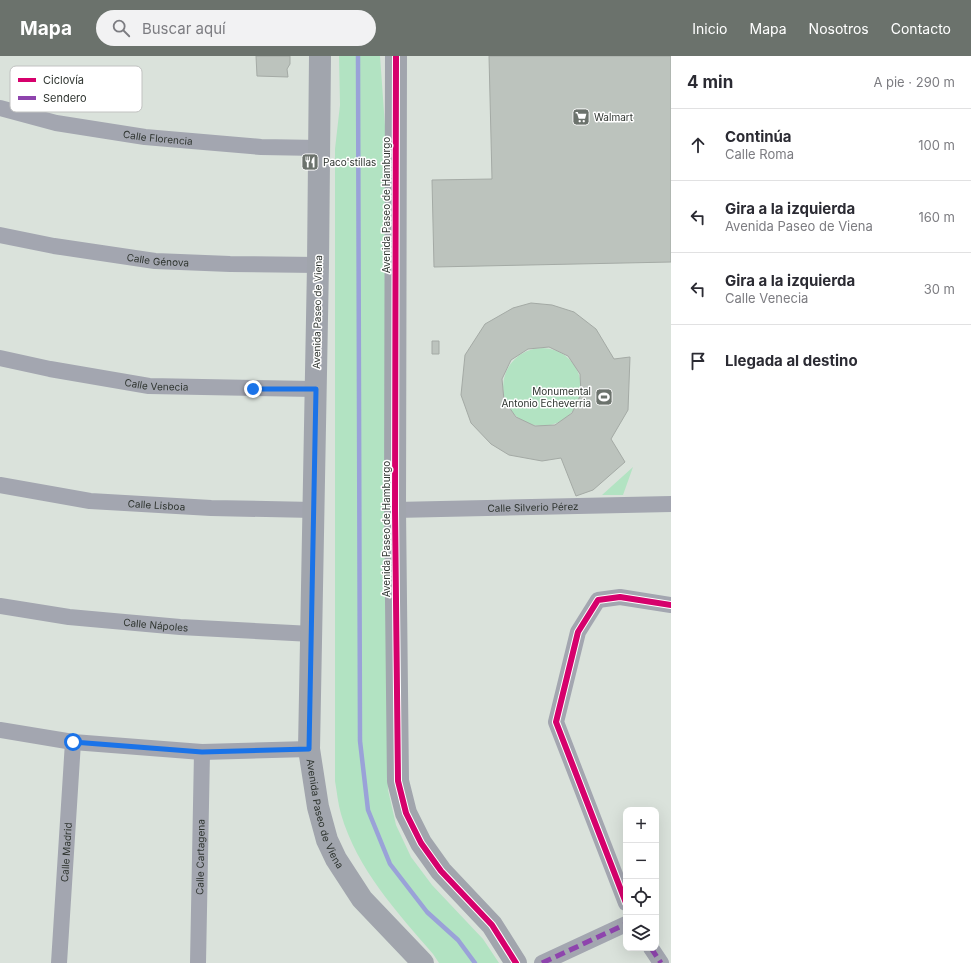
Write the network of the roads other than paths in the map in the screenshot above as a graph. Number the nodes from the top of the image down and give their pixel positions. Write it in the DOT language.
graph roads {
  1 [pos="320,56"];
  2 [pos="396,56"];
  3 [pos="0,108"];
  4 [pos="10,111"];
  5 [pos="15,112"];
  6 [pos="319,148"];
  7 [pos="0,235"];
  8 [pos="318,264"];
  9 [pos="0,358"];
  10 [pos="316,389"];
  11 [pos="0,485"];
  12 [pos="671,504"];
  13 [pos="314,510"];
  14 [pos="396,510"];
  15 [pos="0,606"];
  16 [pos="671,606"];
  17 [pos="312,634"];
  18 [pos="0,730"];
  19 [pos="73,742"];
  20 [pos="309,749"];
  21 [pos="202,752"];
  22 [pos="623,895"];
  23 [pos="623,925"];
  24 [pos="653,951"];
  25 [pos="59,963"];
  26 [pos="198,963"];
  27 [pos="423,963"];
  28 [pos="516,963"];
  29 [pos="542,963"];
  30 [pos="661,963"];
  1 -- 6 [label="street, Avenida Paseo de Viena"];
  2 -- 14 [label="street, Avenida Paseo de Hamburgo"];
  3 -- 4 [label="street, Calle Florencia"];
  5 -- 6 [label="street, Calle Florencia"];
  6 -- 8 [label="street, Avenida Paseo de Viena"];
  7 -- 8 [label="street, Calle Génova"];
  8 -- 10 [label="street, Avenida Paseo de Viena"];
  9 -- 10 [label="street, Calle Venecia"];
  10 -- 13 [label="street, Avenida Paseo de Viena"];
  11 -- 13 [label="street, Calle Lisboa"];
  12 -- 14 [label="street, Calle Silverio Pérez"];
  13 -- 17 [label="street, Avenida Paseo de Viena"];
  14 -- 28 [label="street, Avenida Paseo de Hamburgo"];
  15 -- 17 [label="street, Calle Nápoles"];
  16 -- 22 [label="street"];
  17 -- 20 [label="street, Avenida Paseo de Viena"];
  18 -- 19 [label="street"];
  19 -- 21 [label="street"];
  19 -- 25 [label="street, Calle Madrid"];
  20 -- 21 [label="street"];
  20 -- 27 [label="street, Avenida Paseo de Viena"];
  21 -- 26 [label="street, Calle Cartagena"];
  23 -- 29 [label="street"];
  24 -- 30 [label="street"];
}
